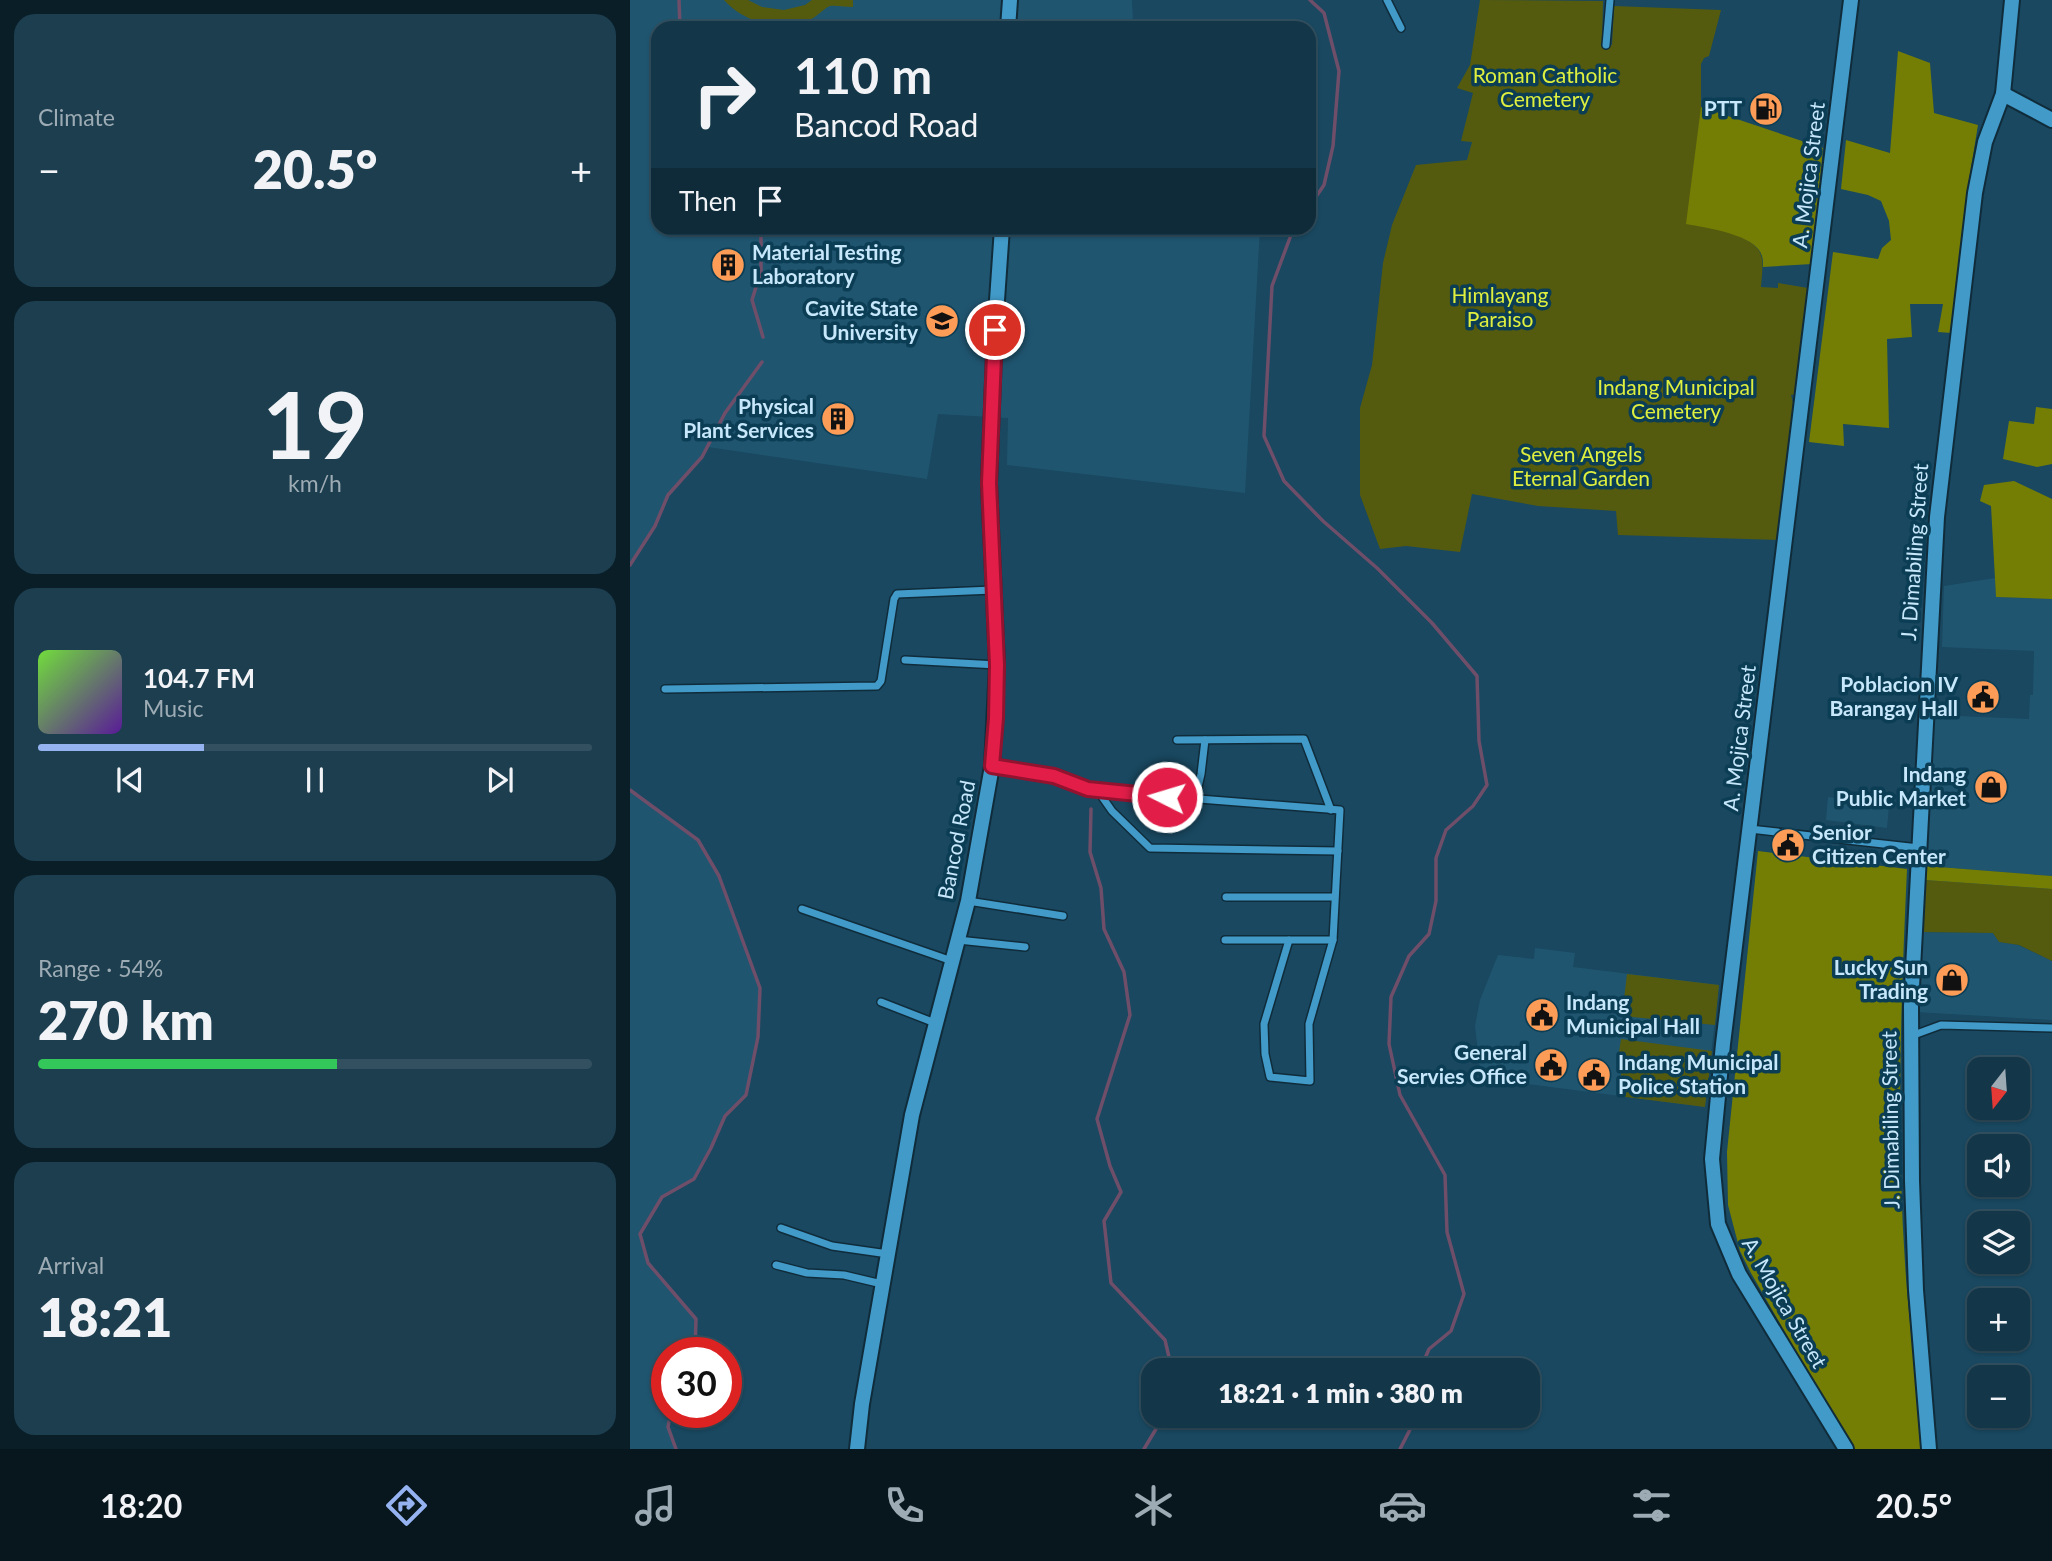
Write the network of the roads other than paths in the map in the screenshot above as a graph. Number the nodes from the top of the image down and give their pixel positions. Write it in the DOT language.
graph roads {
  1 [pos="1010,0"];
  2 [pos="1387,0"];
  3 [pos="1610,0"];
  4 [pos="1851,0"];
  5 [pos="2012,0"];
  6 [pos="1008,21"];
  7 [pos="1401,28"];
  8 [pos="1606,46"];
  9 [pos="2003,94"];
  10 [pos="2052,120"];
  11 [pos="1002,235"];
  12 [pos="993,590"];
  13 [pos="905,660"];
  14 [pos="997,665"];
  15 [pos="665,690"];
  16 [pos="1177,740"];
  17 [pos="1205,740"];
  18 [pos="992,766"];
  19 [pos="1097,791"];
  20 [pos="1195,800"];
  21 [pos="1331,810"];
  22 [pos="1749,829"];
  23 [pos="1919,848"];
  24 [pos="1338,851"];
  25 [pos="1226,897"];
  26 [pos="1334,897"];
  27 [pos="968,901"];
  28 [pos="802,909"];
  29 [pos="1063,916"];
  30 [pos="958,940"];
  31 [pos="1225,940"];
  32 [pos="1289,940"];
  33 [pos="1333,940"];
  34 [pos="1026,947"];
  35 [pos="952,961"];
  36 [pos="881,1002"];
  37 [pos="935,1023"];
  38 [pos="2052,1028"];
  39 [pos="1910,1036"];
  40 [pos="781,1227"];
  41 [pos="888,1254"];
  42 [pos="775,1265"];
  43 [pos="883,1284"];
  44 [pos="857,1449"];
  45 [pos="1846,1449"];
  46 [pos="1929,1449"];
  1 -- 6 [label="street"];
  2 -- 7 [label="street"];
  3 -- 8 [label="street"];
  4 -- 22 [label="street, A. Mojica Street"];
  5 -- 9 [label="street, J. Dimabiling Street"];
  9 -- 10 [label="street"];
  9 -- 23 [label="street, J. Dimabiling Street"];
  11 -- 12 [label="street, Bancod Road"];
  12 -- 14 [label="street, Bancod Road"];
  12 -- 15 [label="street"];
  13 -- 14 [label="street"];
  14 -- 18 [label="street, Bancod Road"];
  16 -- 17 [label="street"];
  17 -- 20 [label="street"];
  17 -- 21 [label="street"];
  18 -- 19 [label="street"];
  18 -- 27 [label="street, Bancod Road"];
  19 -- 20 [label="street"];
  19 -- 24 [label="street"];
  20 -- 21 [label="street"];
  21 -- 24 [label="street"];
  22 -- 23 [label="street"];
  22 -- 45 [label="street, A. Mojica Street"];
  23 -- 39 [label="street, J. Dimabiling Street"];
  24 -- 26 [label="street"];
  25 -- 26 [label="street"];
  26 -- 33 [label="street"];
  27 -- 29 [label="street"];
  27 -- 30 [label="street, Bancod Road"];
  28 -- 35 [label="street"];
  30 -- 34 [label="street"];
  30 -- 35 [label="street, Bancod Road"];
  31 -- 32 [label="street"];
  32 -- 33 [label="street"];
  32 -- 33 [label="street"];
  35 -- 37 [label="street, Bancod Road"];
  36 -- 37 [label="street"];
  37 -- 41 [label="street, Bancod Road"];
  38 -- 39 [label="street"];
  39 -- 46 [label="street, J. Dimabiling Street"];
  40 -- 41 [label="street"];
  41 -- 43 [label="street, Bancod Road"];
  42 -- 43 [label="street"];
  43 -- 44 [label="street, Bancod Road"];
}
